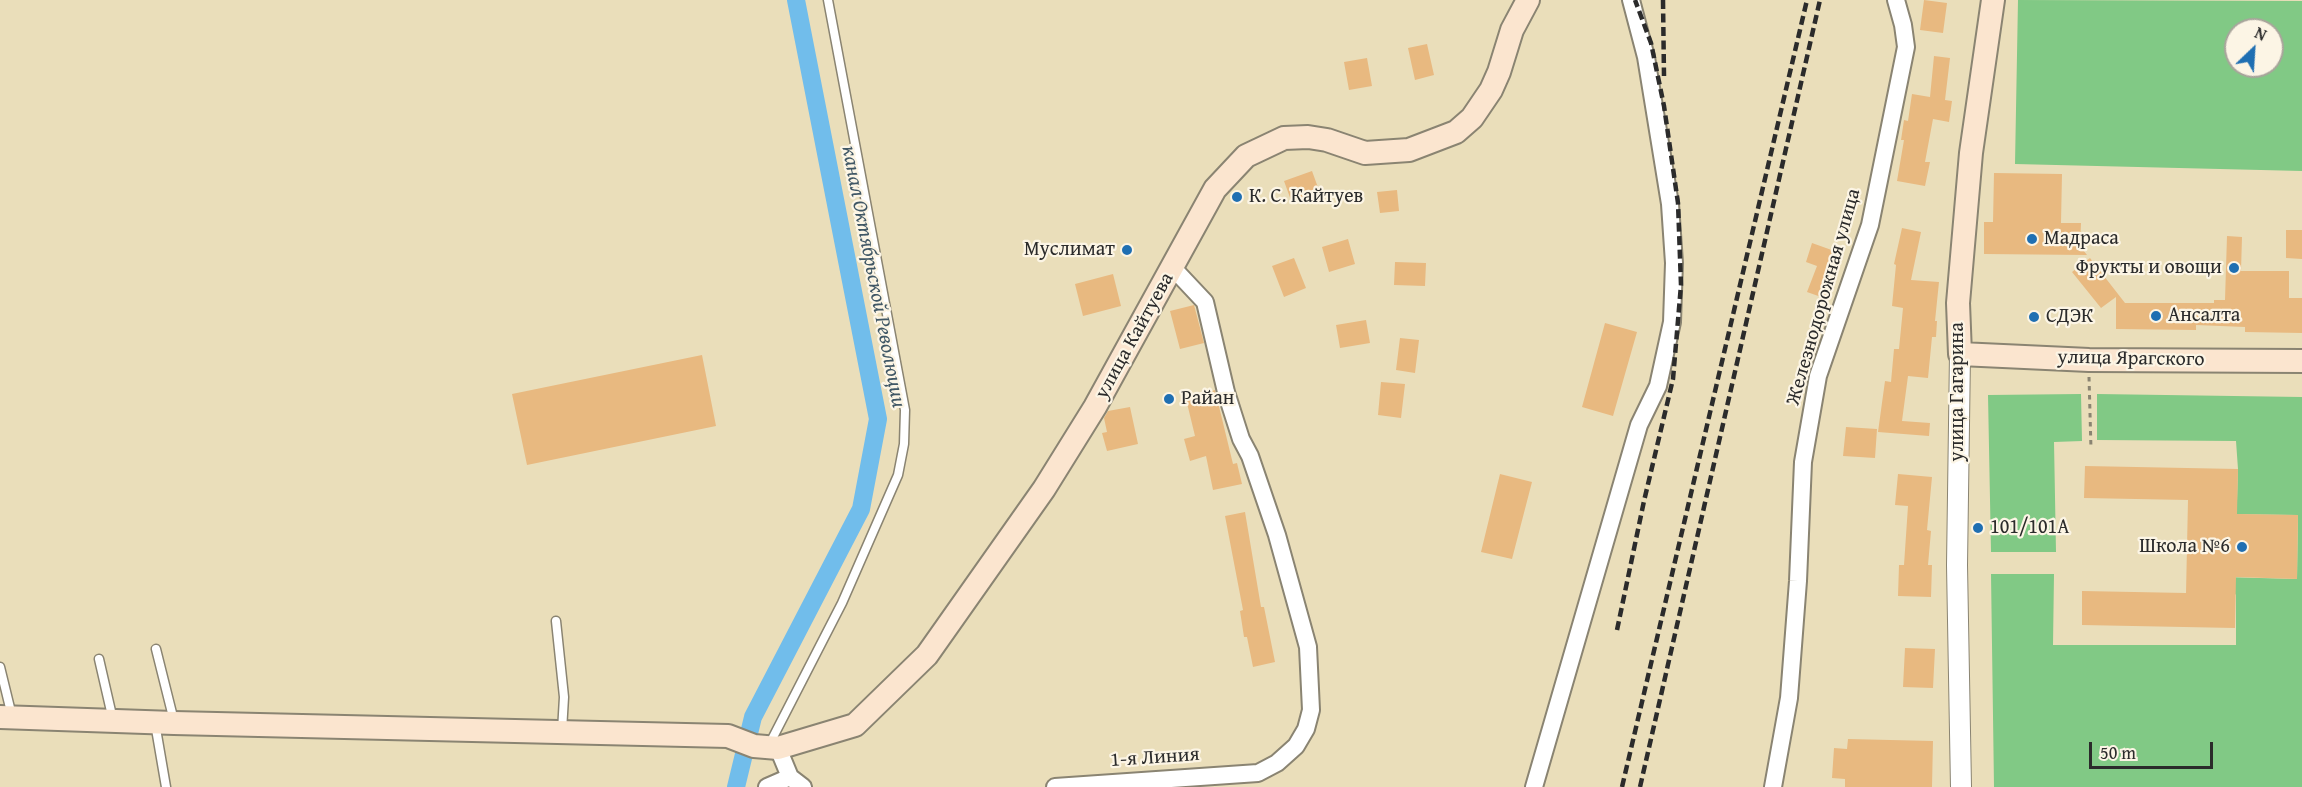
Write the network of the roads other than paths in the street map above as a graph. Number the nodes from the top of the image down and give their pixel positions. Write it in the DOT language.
graph roads {
  1 [pos="828,0"];
  2 [pos="1528,0"];
  3 [pos="1631,0"];
  4 [pos="1896,0"];
  5 [pos="1993,0"];
  6 [pos="1173,268"];
  7 [pos="1960,354"];
  8 [pos="2302,361"];
  9 [pos="556,621"];
  10 [pos="156,649"];
  11 [pos="99,659"];
  12 [pos="0,667"];
  13 [pos="6,717"];
  14 [pos="114,721"];
  15 [pos="165,723"];
  16 [pos="561,732"];
  17 [pos="767,747"];
  18 [pos="796,782"];
  19 [pos="1192,782"];
  20 [pos="166,787"];
  21 [pos="767,787"];
  22 [pos="1056,787"];
  23 [pos="1534,787"];
  24 [pos="1773,787"];
  25 [pos="1961,787"];
  1 -- 17 [label="lane"];
  2 -- 6 [label="main road, улица Кайтуева"];
  3 -- 23 [label="street"];
  4 -- 24 [label="street, Железнодорожная улица"];
  5 -- 7 [label="main road, улица Гагарина"];
  6 -- 17 [label="main road, улица Кайтуева"];
  6 -- 19 [label="street, 1-я Линия"];
  7 -- 8 [label="main road, улица Ярагского"];
  7 -- 25 [label="street, улица Гагарина"];
  9 -- 16 [label="lane"];
  10 -- 15 [label="lane"];
  11 -- 14 [label="lane"];
  12 -- 13 [label="lane"];
  13 -- 14 [label="main road"];
  14 -- 15 [label="main road"];
  15 -- 16 [label="main road"];
  15 -- 20 [label="lane"];
  16 -- 17 [label="main road"];
  17 -- 18 [label="street"];
  18 -- 21 [label="street"];
  19 -- 22 [label="street, 1-я Линия"];
}
